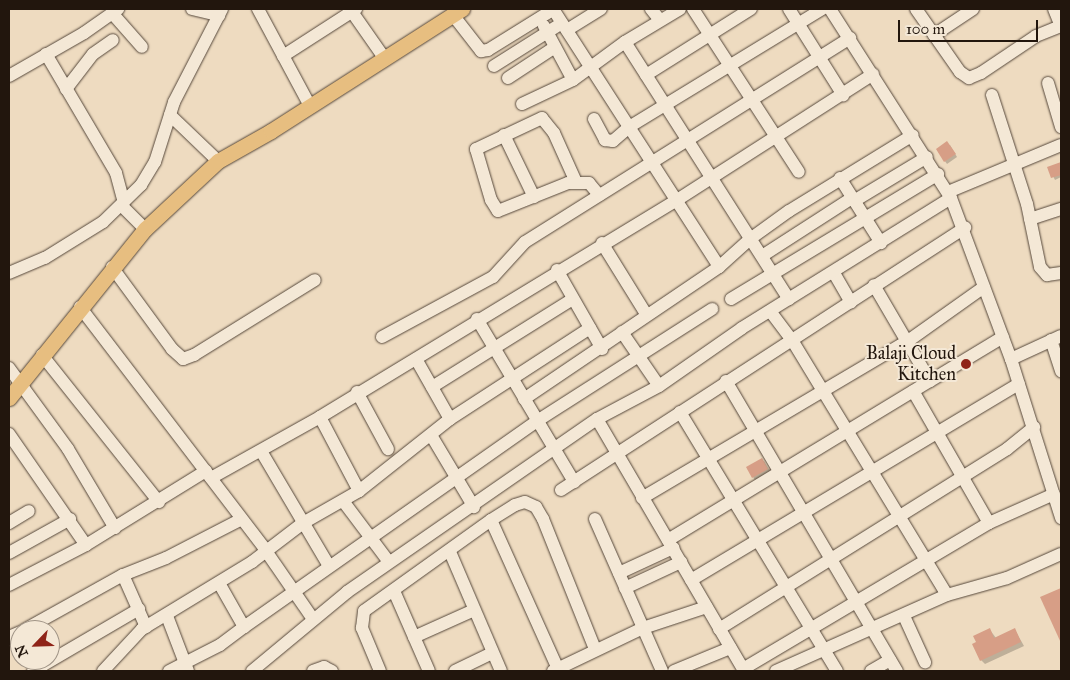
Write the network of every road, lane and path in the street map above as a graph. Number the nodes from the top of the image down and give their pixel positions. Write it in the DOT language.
graph roads {
  1 [pos="192,9"];
  2 [pos="258,9"];
  3 [pos="554,9"];
  4 [pos="601,9"];
  5 [pos="651,9"];
  6 [pos="680,9"];
  7 [pos="693,9"];
  8 [pos="752,9"];
  9 [pos="788,9"];
  10 [pos="822,9"];
  11 [pos="916,9"];
  12 [pos="973,9"];
  13 [pos="1054,9"];
  14 [pos="353,10"];
  15 [pos="116,11"];
  16 [pos="220,11"];
  17 [pos="837,11"];
  18 [pos="458,12"];
  19 [pos="540,19"];
  20 [pos="660,20"];
  21 [pos="798,24"];
  22 [pos="1061,26"];
  23 [pos="565,27"];
  24 [pos="547,32"];
  25 [pos="934,34"];
  26 [pos="710,35"];
  27 [pos="850,38"];
  28 [pos="113,40"];
  29 [pos="625,42"];
  30 [pos="142,47"];
  31 [pos="555,48"];
  32 [pos="46,54"];
  33 [pos="283,56"];
  34 [pos="820,56"];
  35 [pos="385,59"];
  36 [pos="494,66"];
  37 [pos="730,66"];
  38 [pos="590,67"];
  39 [pos="873,74"];
  40 [pos="646,75"];
  41 [pos="9,76"];
  42 [pos="508,78"];
  43 [pos="573,80"];
  44 [pos="1048,83"];
  45 [pos="66,90"];
  46 [pos="843,95"];
  47 [pos="992,95"];
  48 [pos="752,98"];
  49 [pos="309,104"];
  50 [pos="522,104"];
  51 [pos="665,105"];
  52 [pos="170,115"];
  53 [pos="594,119"];
  54 [pos="629,127"];
  55 [pos="1061,127"];
  56 [pos="504,134"];
  57 [pos="913,135"];
  58 [pos="774,136"];
  59 [pos="686,138"];
  60 [pos="1061,145"];
  61 [pos="927,157"];
  62 [pos="218,161"];
  63 [pos="649,162"];
  64 [pos="1014,163"];
  65 [pos="799,172"];
  66 [pos="938,174"];
  67 [pos="711,178"];
  68 [pos="840,178"];
  69 [pos="576,182"];
  70 [pos="599,195"];
  71 [pos="950,195"];
  72 [pos="534,198"];
  73 [pos="853,199"];
  74 [pos="677,200"];
  75 [pos="122,204"];
  76 [pos="1061,209"];
  77 [pos="864,216"];
  78 [pos="1030,219"];
  79 [pos="145,228"];
  80 [pos="965,228"];
  81 [pos="750,239"];
  82 [pos="602,243"];
  83 [pos="881,243"];
  84 [pos="762,256"];
  85 [pos="112,267"];
  86 [pos="719,267"];
  87 [pos="557,270"];
  88 [pos="9,273"];
  89 [pos="834,273"];
  90 [pos="1061,273"];
  91 [pos="774,274"];
  92 [pos="315,280"];
  93 [pos="874,285"];
  94 [pos="984,287"];
  95 [pos="573,299"];
  96 [pos="731,299"];
  97 [pos="789,299"];
  98 [pos="851,302"];
  99 [pos="80,307"];
  100 [pos="712,309"];
  101 [pos="770,311"];
  102 [pos="646,314"];
  103 [pos="477,318"];
  104 [pos="590,328"];
  105 [pos="622,332"];
  106 [pos="382,337"];
  107 [pos="1003,337"];
  108 [pos="1056,338"];
  109 [pos="792,340"];
  110 [pos="908,341"];
  111 [pos="492,348"];
  112 [pos="602,349"];
  113 [pos="42,355"];
  114 [pos="636,356"];
  115 [pos="416,358"];
  116 [pos="1011,359"];
  117 [pos="9,368"];
  118 [pos="1061,371"];
  119 [pos="511,378"];
  120 [pos="20,381"];
  121 [pos="726,381"];
  122 [pos="930,381"];
  123 [pos="1019,384"];
  124 [pos="659,386"];
  125 [pos="432,387"];
  126 [pos="822,389"];
  127 [pos="913,391"];
  128 [pos="357,392"];
  129 [pos="9,398"];
  130 [pos="524,399"];
  131 [pos="680,412"];
  132 [pos="320,417"];
  133 [pos="450,419"];
  134 [pos="597,419"];
  135 [pos="537,421"];
  136 [pos="1034,427"];
  137 [pos="754,429"];
  138 [pos="848,433"];
  139 [pos="938,433"];
  140 [pos="9,434"];
  141 [pos="431,434"];
  142 [pos="388,449"];
  143 [pos="554,449"];
  144 [pos="261,451"];
  145 [pos="615,453"];
  146 [pos="706,457"];
  147 [pos="779,470"];
  148 [pos="873,472"];
  149 [pos="209,475"];
  150 [pos="960,477"];
  151 [pos="457,480"];
  152 [pos="574,482"];
  153 [pos="561,490"];
  154 [pos="359,491"];
  155 [pos="1054,494"];
  156 [pos="642,498"];
  157 [pos="733,498"];
  158 [pos="343,501"];
  159 [pos="159,502"];
  160 [pos="474,507"];
  161 [pos="29,511"];
  162 [pos="805,514"];
  163 [pos="898,514"];
  164 [pos="1061,518"];
  165 [pos="70,519"];
  166 [pos="242,519"];
  167 [pos="595,519"];
  168 [pos="491,520"];
  169 [pos="9,523"];
  170 [pos="302,523"];
  171 [pos="989,523"];
  172 [pos="115,528"];
  173 [pos="371,538"];
  174 [pos="759,541"];
  175 [pos="670,544"];
  176 [pos="86,545"];
  177 [pos="267,552"];
  178 [pos="450,552"];
  179 [pos="9,553"];
  180 [pos="1061,554"];
  181 [pos="925,558"];
  182 [pos="832,560"];
  183 [pos="389,562"];
  184 [pos="681,562"];
  185 [pos="329,566"];
  186 [pos="618,573"];
  187 [pos="123,576"];
  188 [pos="691,580"];
  189 [pos="219,583"];
  190 [pos="9,585"];
  191 [pos="625,588"];
  192 [pos="787,589"];
  193 [pos="292,591"];
  194 [pos="394,591"];
  195 [pos="947,595"];
  196 [pos="858,603"];
  197 [pos="707,607"];
  198 [pos="139,609"];
  199 [pos="474,610"];
  200 [pos="166,616"];
  201 [pos="904,616"];
  202 [pos="313,619"];
  203 [pos="42,620"];
  204 [pos="146,627"];
  205 [pos="244,627"];
  206 [pos="643,628"];
  207 [pos="719,629"];
  208 [pos="811,629"];
  209 [pos="874,630"];
  210 [pos="414,637"];
  211 [pos="730,648"];
  212 [pos="595,650"];
  213 [pos="824,651"];
  214 [pos="492,653"];
  215 [pos="925,662"];
  216 [pos="894,666"];
  217 [pos="187,668"];
  218 [pos="557,670"];
  219 [pos="743,670"];
  220 [pos="33,671"];
  221 [pos="103,671"];
  222 [pos="169,671"];
  223 [pos="252,671"];
  224 [pos="312,671"];
  225 [pos="332,671"];
  226 [pos="380,671"];
  227 [pos="429,671"];
  228 [pos="455,671"];
  229 [pos="500,671"];
  230 [pos="662,671"];
  231 [pos="674,671"];
  232 [pos="776,671"];
  233 [pos="837,671"];
  234 [pos="871,671"];
  1 -- 16 [label="street"];
  2 -- 33 [label="street"];
  3 -- 19 [label="street"];
  3 -- 23 [label="street"];
  4 -- 23 [label="street"];
  5 -- 20 [label="street"];
  6 -- 20 [label="street"];
  7 -- 26 [label="street"];
  8 -- 26 [label="street"];
  9 -- 21 [label="street"];
  10 -- 21 [label="street"];
  11 -- 25 [label="street"];
  12 -- 25 [label="street"];
  13 -- 22 [label="street"];
  14 -- 33 [label="street"];
  14 -- 35 [label="street"];
  15 -- 30 [label="street"];
  15 -- 32 [label="street"];
  16 -- 52 [label="street"];
  17 -- 27 [label="street"];
  18 -- 19 [label="street"];
  18 -- 35 [label="main road"];
  19 -- 24 [label="street"];
  20 -- 29 [label="street"];
  21 -- 34 [label="street"];
  21 -- 37 [label="street"];
  22 -- 25 [label="street"];
  23 -- 24 [label="street"];
  23 -- 38 [label="street"];
  24 -- 31 [label="street"];
  24 -- 36 [label="street"];
  26 -- 37 [label="street"];
  26 -- 40 [label="street"];
  27 -- 34 [label="street"];
  27 -- 39 [label="street"];
  28 -- 45 [label="street"];
  29 -- 38 [label="street"];
  29 -- 40 [label="street"];
  31 -- 42 [label="street"];
  31 -- 43 [label="street"];
  32 -- 41 [label="street"];
  32 -- 45 [label="street"];
  33 -- 49 [label="street"];
  34 -- 46 [label="street"];
  34 -- 48 [label="street"];
  35 -- 49 [label="main road"];
  37 -- 48 [label="street"];
  37 -- 51 [label="street"];
  38 -- 43 [label="street"];
  38 -- 54 [label="street"];
  39 -- 46 [label="street"];
  39 -- 57 [label="street"];
  40 -- 51 [label="street"];
  43 -- 50 [label="street"];
  44 -- 55 [label="street"];
  45 -- 75 [label="street"];
  46 -- 58 [label="street"];
  47 -- 64 [label="street"];
  48 -- 58 [label="street"];
  48 -- 59 [label="street"];
  49 -- 62 [label="main road"];
  51 -- 54 [label="street"];
  51 -- 59 [label="street"];
  52 -- 62 [label="street"];
  52 -- 75 [label="street"];
  53 -- 54 [label="street"];
  54 -- 63 [label="street"];
  56 -- 69 [label="street"];
  56 -- 72 [label="street"];
  56 -- 72 [label="street"];
  57 -- 61 [label="street"];
  57 -- 68 [label="street"];
  58 -- 65 [label="street"];
  58 -- 67 [label="street"];
  59 -- 63 [label="street"];
  59 -- 67 [label="street"];
  60 -- 64 [label="street"];
  61 -- 66 [label="street"];
  61 -- 73 [label="street"];
  62 -- 79 [label="main road"];
  63 -- 70 [label="street"];
  63 -- 74 [label="street"];
  64 -- 71 [label="street"];
  64 -- 78 [label="street"];
  66 -- 71 [label="street"];
  66 -- 77 [label="street"];
  67 -- 74 [label="street"];
  67 -- 81 [label="street"];
  68 -- 73 [label="street"];
  68 -- 81 [label="street"];
  69 -- 70 [label="street"];
  69 -- 72 [label="street"];
  70 -- 106 [label="street"];
  71 -- 80 [label="street"];
  71 -- 83 [label="street"];
  73 -- 77 [label="street"];
  73 -- 84 [label="street"];
  74 -- 82 [label="street"];
  74 -- 86 [label="street"];
  75 -- 79 [label="street"];
  75 -- 88 [label="street"];
  76 -- 78 [label="street"];
  77 -- 83 [label="street"];
  77 -- 91 [label="street"];
  78 -- 90 [label="street"];
  79 -- 85 [label="main road"];
  80 -- 93 [label="street"];
  80 -- 94 [label="street"];
  81 -- 84 [label="street"];
  81 -- 86 [label="street"];
  82 -- 87 [label="street"];
  82 -- 102 [label="street"];
  83 -- 89 [label="street"];
  84 -- 91 [label="street"];
  85 -- 92 [label="street"];
  85 -- 99 [label="main road"];
  86 -- 102 [label="street"];
  87 -- 95 [label="street"];
  87 -- 103 [label="street"];
  89 -- 97 [label="street"];
  89 -- 98 [label="street"];
  91 -- 96 [label="street"];
  91 -- 97 [label="street"];
  93 -- 98 [label="street"];
  93 -- 110 [label="street"];
  94 -- 107 [label="street"];
  94 -- 110 [label="street"];
  95 -- 104 [label="street"];
  95 -- 111 [label="street"];
  97 -- 101 [label="street"];
  98 -- 109 [label="street"];
  99 -- 113 [label="main road"];
  99 -- 149 [label="street"];
  100 -- 114 [label="street"];
  101 -- 109 [label="street"];
  101 -- 124 [label="street"];
  102 -- 105 [label="street"];
  103 -- 111 [label="street"];
  103 -- 115 [label="street"];
  104 -- 112 [label="street"];
  104 -- 119 [label="street"];
  105 -- 112 [label="street"];
  105 -- 114 [label="street"];
  107 -- 116 [label="street"];
  107 -- 122 [label="street"];
  108 -- 116 [label="street"];
  108 -- 118 [label="street"];
  109 -- 121 [label="street"];
  109 -- 126 [label="street"];
  110 -- 122 [label="street"];
  110 -- 126 [label="street"];
  111 -- 119 [label="street"];
  111 -- 125 [label="street"];
  112 -- 130 [label="street"];
  113 -- 120 [label="main road"];
  113 -- 159 [label="street"];
  114 -- 124 [label="street"];
  114 -- 135 [label="street"];
  115 -- 125 [label="street"];
  115 -- 128 [label="street"];
  116 -- 123 [label="street"];
  117 -- 120 [label="street"];
  119 -- 130 [label="street"];
  119 -- 133 [label="street"];
  120 -- 129 [label="main road"];
  120 -- 172 [label="street"];
  121 -- 131 [label="street"];
  121 -- 137 [label="street"];
  122 -- 127 [label="street"];
  123 -- 136 [label="street"];
  123 -- 139 [label="street"];
  124 -- 134 [label="street"];
  125 -- 133 [label="street"];
  126 -- 137 [label="street"];
  126 -- 138 [label="street"];
  127 -- 138 [label="street"];
  127 -- 139 [label="street"];
  128 -- 132 [label="street"];
  128 -- 142 [label="street"];
  130 -- 135 [label="street"];
  131 -- 145 [label="street"];
  131 -- 146 [label="street"];
  132 -- 144 [label="street"];
  132 -- 154 [label="street"];
  133 -- 141 [label="street"];
  134 -- 143 [label="street"];
  134 -- 145 [label="street"];
  135 -- 143 [label="street"];
  135 -- 151 [label="street"];
  136 -- 150 [label="street"];
  136 -- 155 [label="street"];
  137 -- 146 [label="street"];
  137 -- 147 [label="street"];
  138 -- 147 [label="street"];
  138 -- 148 [label="street"];
  139 -- 148 [label="street"];
  139 -- 150 [label="street"];
  140 -- 165 [label="street"];
  141 -- 151 [label="street"];
  141 -- 154 [label="street"];
  143 -- 152 [label="street"];
  143 -- 160 [label="street"];
  144 -- 149 [label="street"];
  144 -- 170 [label="street"];
  145 -- 152 [label="street"];
  145 -- 156 [label="street"];
  146 -- 156 [label="street"];
  146 -- 157 [label="street"];
  147 -- 157 [label="street"];
  147 -- 162 [label="street"];
  148 -- 162 [label="street"];
  148 -- 163 [label="street"];
  149 -- 159 [label="street"];
  149 -- 166 [label="street"];
  150 -- 163 [label="street"];
  150 -- 171 [label="street"];
  151 -- 160 [label="street"];
  151 -- 173 [label="street"];
  152 -- 153 [label="street"];
  154 -- 158 [label="street"];
  155 -- 164 [label="street"];
  155 -- 171 [label="street"];
  156 -- 175 [label="street"];
  157 -- 174 [label="street"];
  157 -- 175 [label="street"];
  158 -- 170 [label="street"];
  158 -- 173 [label="street"];
  159 -- 172 [label="street"];
  160 -- 183 [label="street"];
  161 -- 169 [label="street"];
  162 -- 174 [label="street"];
  162 -- 182 [label="street"];
  163 -- 181 [label="street"];
  163 -- 182 [label="street"];
  165 -- 176 [label="street"];
  165 -- 179 [label="street"];
  166 -- 177 [label="street"];
  166 -- 187 [label="street"];
  167 -- 186 [label="street"];
  168 -- 178 [label="street"];
  168 -- 212 [label="street"];
  168 -- 218 [label="street"];
  170 -- 177 [label="street"];
  170 -- 185 [label="street"];
  171 -- 181 [label="street"];
  172 -- 176 [label="street"];
  173 -- 183 [label="street"];
  173 -- 185 [label="street"];
  174 -- 188 [label="street"];
  174 -- 192 [label="street"];
  175 -- 184 [label="street"];
  175 -- 186 [label="street"];
  176 -- 190 [label="street"];
  177 -- 189 [label="street"];
  177 -- 193 [label="street"];
  178 -- 194 [label="street"];
  178 -- 199 [label="street"];
  180 -- 195 [label="street"];
  181 -- 195 [label="street"];
  181 -- 196 [label="street"];
  182 -- 192 [label="street"];
  182 -- 196 [label="street"];
  183 -- 202 [label="street"];
  184 -- 188 [label="street"];
  184 -- 191 [label="street"];
  185 -- 193 [label="street"];
  186 -- 191 [label="street"];
  187 -- 198 [label="street"];
  187 -- 203 [label="street"];
  188 -- 197 [label="street"];
  189 -- 200 [label="street"];
  189 -- 205 [label="street"];
  191 -- 206 [label="street"];
  192 -- 207 [label="street"];
  192 -- 208 [label="street"];
  193 -- 202 [label="street"];
  193 -- 205 [label="street"];
  194 -- 210 [label="street"];
  194 -- 226 [label="street"];
  195 -- 201 [label="street"];
  196 -- 208 [label="street"];
  196 -- 209 [label="street"];
  197 -- 206 [label="street"];
  197 -- 207 [label="street"];
  198 -- 204 [label="street"];
  198 -- 220 [label="street"];
  199 -- 210 [label="street"];
  199 -- 214 [label="street"];
  200 -- 204 [label="street"];
  200 -- 217 [label="street"];
  201 -- 209 [label="street"];
  201 -- 215 [label="street"];
  202 -- 223 [label="street"];
  204 -- 221 [label="street"];
  205 -- 217 [label="street"];
  206 -- 212 [label="street"];
  206 -- 230 [label="street"];
  207 -- 211 [label="street"];
  208 -- 213 [label="street"];
  208 -- 219 [label="street"];
  209 -- 213 [label="street"];
  209 -- 216 [label="street"];
  210 -- 227 [label="street"];
  211 -- 219 [label="street"];
  211 -- 231 [label="street"];
  212 -- 218 [label="street"];
  213 -- 232 [label="street"];
  213 -- 233 [label="street"];
  214 -- 228 [label="street"];
  214 -- 229 [label="street"];
  216 -- 234 [label="street"];
  217 -- 222 [label="street"];
  224 -- 225 [label="street"];
}
